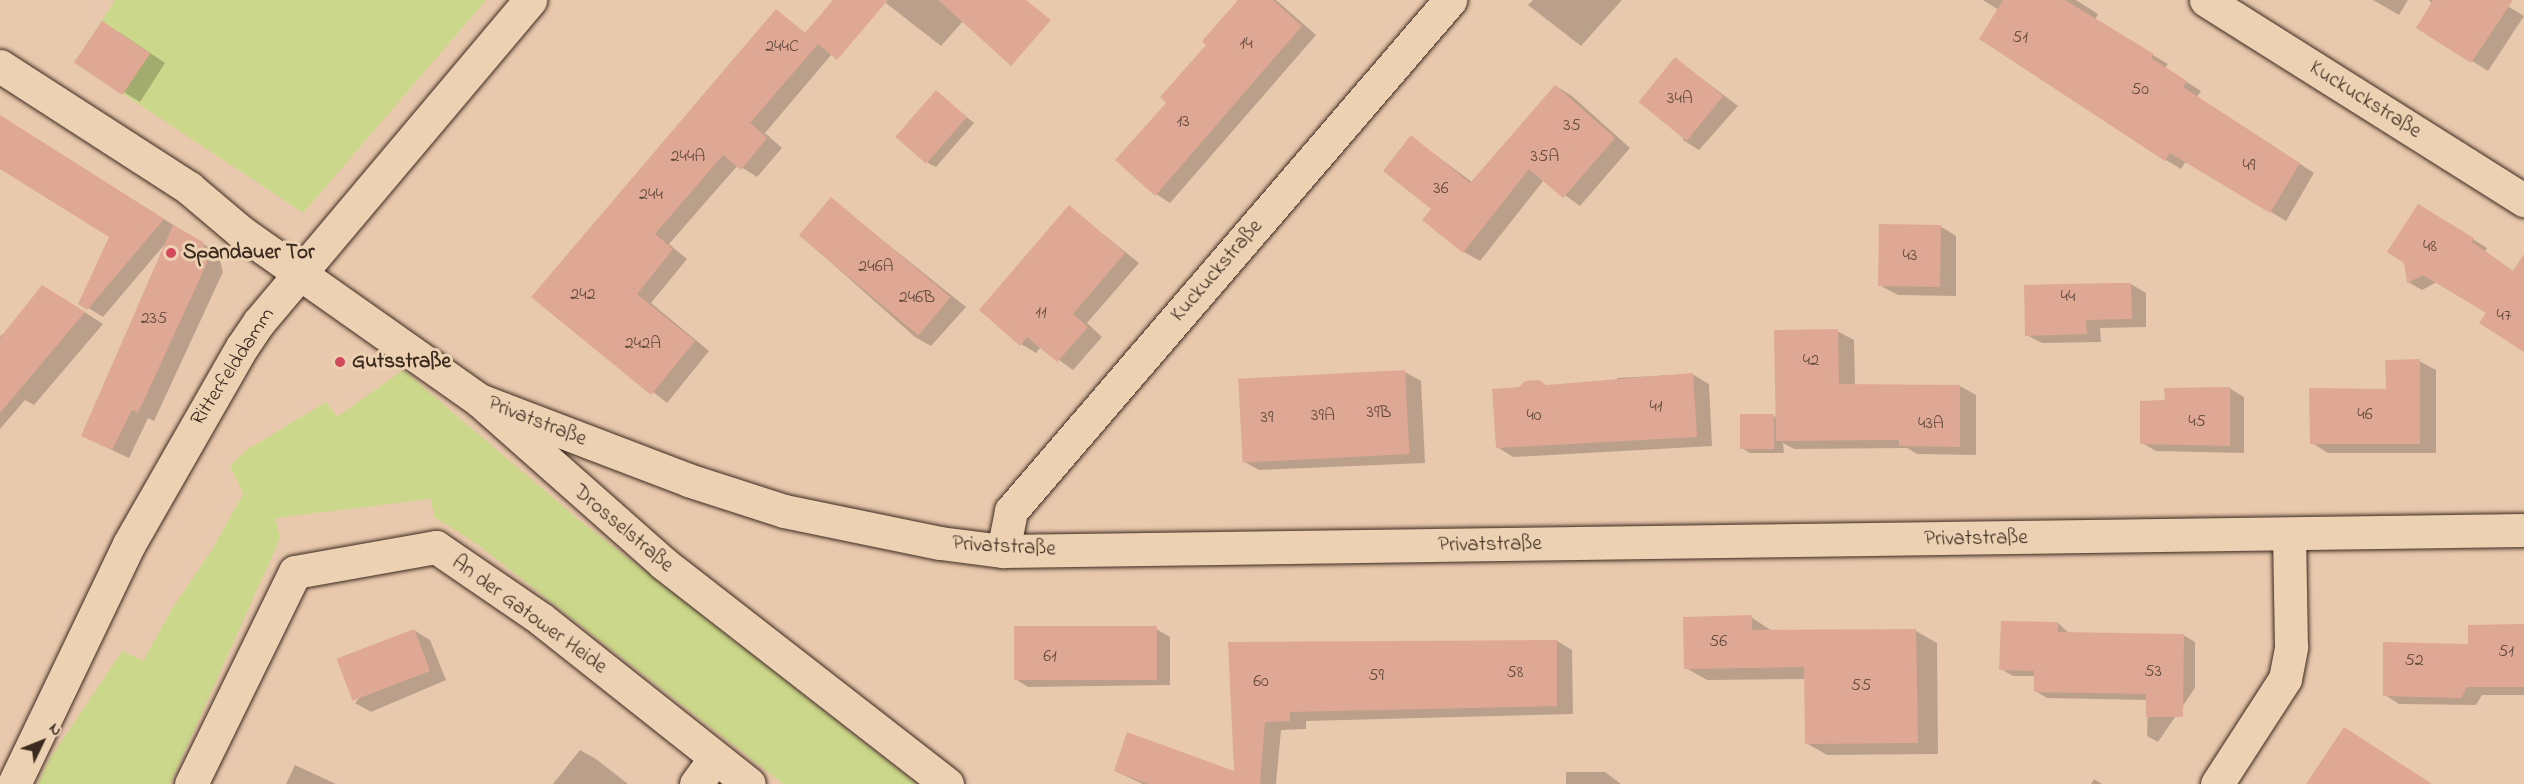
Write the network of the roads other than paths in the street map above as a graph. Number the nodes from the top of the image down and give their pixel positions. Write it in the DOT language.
graph roads {
  1 [pos="530,0"];
  2 [pos="1450,0"];
  3 [pos="2206,0"];
  4 [pos="0,66"];
  5 [pos="2524,200"];
  6 [pos="300,274"];
  7 [pos="479,400"];
  8 [pos="2524,530"];
  9 [pos="2289,536"];
  10 [pos="1003,551"];
  11 [pos="716,758"];
  12 [pos="14,784"];
  13 [pos="191,784"];
  14 [pos="696,784"];
  15 [pos="749,784"];
  16 [pos="947,784"];
  17 [pos="2217,784"];
  1 -- 6 [label="street, Ritterfelddamm"];
  2 -- 10 [label="street, Kuckuckstraße"];
  3 -- 5 [label="street, Kuckuckstraße"];
  4 -- 6 [label="street"];
  6 -- 7 [label="street, Drosselstraße"];
  6 -- 12 [label="street, Ritterfelddamm"];
  7 -- 10 [label="street, Privatstraße"];
  7 -- 16 [label="street, Drosselstraße"];
  8 -- 9 [label="street, Privatstraße"];
  9 -- 10 [label="street, Privatstraße"];
  9 -- 17 [label="street"];
  11 -- 13 [label="street, An der Gatower Heide"];
  11 -- 14 [label="street"];
  11 -- 15 [label="street, An der Gatower Heide"];
}
